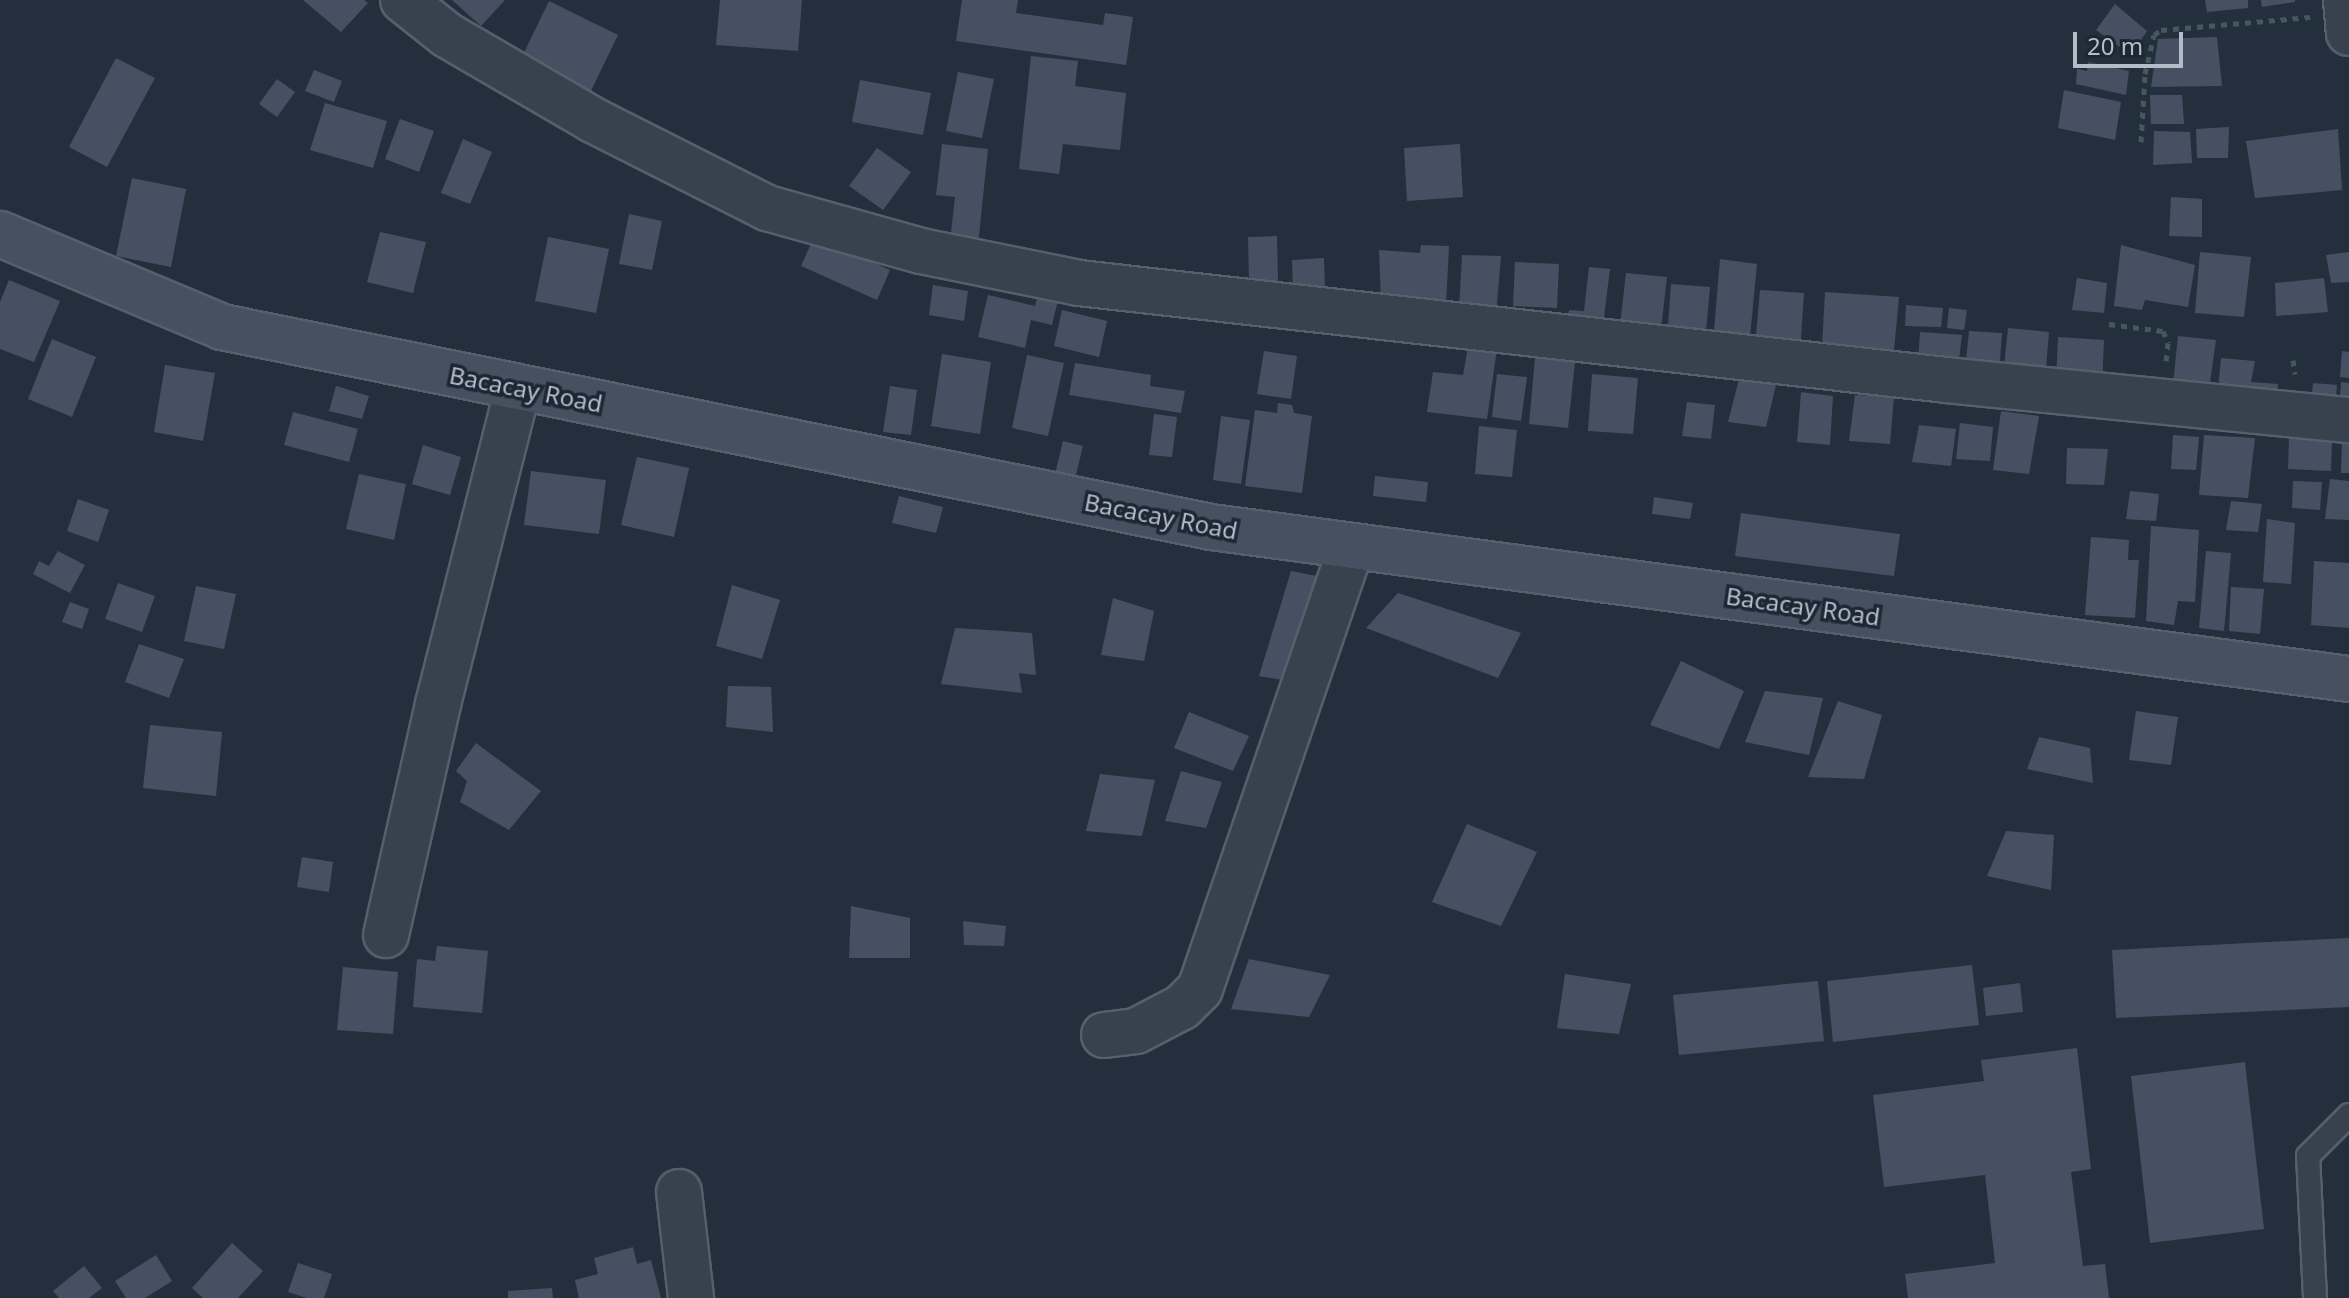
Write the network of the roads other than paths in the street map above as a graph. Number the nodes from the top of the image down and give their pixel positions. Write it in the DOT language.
graph roads {
  1 [pos="403,0"];
  2 [pos="0,234"];
  3 [pos="518,388"];
  4 [pos="2349,420"];
  5 [pos="1352,546"];
  6 [pos="2349,679"];
  7 [pos="386,935"];
  8 [pos="1104,1035"];
  9 [pos="2349,1115"];
  10 [pos="679,1192"];
  11 [pos="691,1298"];
  12 [pos="2315,1298"];
  1 -- 4 [label="street"];
  2 -- 3 [label="main road, Bacacay Road"];
  3 -- 5 [label="main road, Bacacay Road"];
  3 -- 7 [label="street"];
  5 -- 6 [label="main road, Bacacay Road"];
  5 -- 8 [label="street"];
  9 -- 12 [label="lane"];
  10 -- 11 [label="street"];
}
